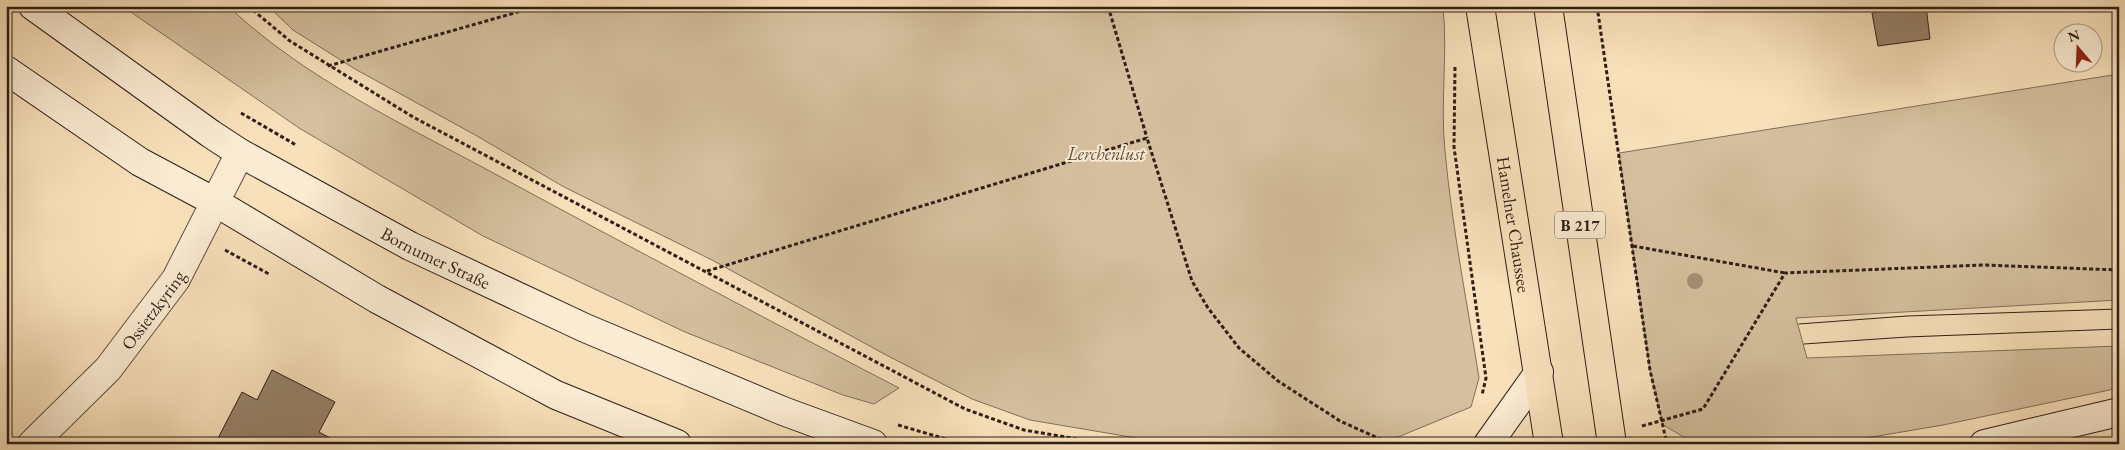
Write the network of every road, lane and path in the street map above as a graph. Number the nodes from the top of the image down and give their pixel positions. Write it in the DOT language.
graph roads {
  1 [pos="32,6"];
  2 [pos="248,6"];
  3 [pos="539,6"];
  4 [pos="1117,6"];
  5 [pos="1480,6"];
  6 [pos="1548,6"];
  7 [pos="1597,6"];
  8 [pos="1109,8"];
  9 [pos="1456,60"];
  10 [pos="328,66"];
  11 [pos="6,70"];
  12 [pos="236,110"];
  13 [pos="1147,138"];
  14 [pos="302,148"];
  15 [pos="240,153"];
  16 [pos="214,202"];
  17 [pos="1633,246"];
  18 [pos="2119,270"];
  19 [pos="706,271"];
  20 [pos="1785,273"];
  21 [pos="1538,372"];
  22 [pos="1481,402"];
  23 [pos="2119,412"];
  24 [pos="1661,420"];
  25 [pos="896,425"];
  26 [pos="32,444"];
  27 [pos="677,444"];
  28 [pos="873,444"];
  29 [pos="962,444"];
  30 [pos="1107,444"];
  31 [pos="1391,444"];
  32 [pos="1488,444"];
  33 [pos="1549,444"];
  34 [pos="1612,444"];
  35 [pos="1667,444"];
  36 [pos="1984,444"];
  1 -- 15 [label="main road, Bornumer Straße"];
  2 -- 10 [label="path"];
  3 -- 10 [label="path"];
  4 -- 8 [label="path"];
  5 -- 21 [label="main road, Hamelner Chaussee"];
  6 -- 34 [label="main road, B 217"];
  7 -- 17 [label="path"];
  8 -- 13 [label="path"];
  9 -- 22 [label="path"];
  10 -- 19 [label="path"];
  11 -- 16 [label="main road"];
  12 -- 14 [label="path"];
  13 -- 19 [label="path"];
  13 -- 31 [label="path"];
  15 -- 16 [label="main road, Ossietzkyring"];
  15 -- 28 [label="main road, Bornumer Straße"];
  16 -- 26 [label="main road, Ossietzkyring"];
  16 -- 27 [label="main road"];
  17 -- 20 [label="path"];
  17 -- 24 [label="path"];
  18 -- 20 [label="path"];
  19 -- 30 [label="path"];
  20 -- 24 [label="path"];
  21 -- 32 [label="main road"];
  21 -- 33 [label="main road, Hamelner Chaussee"];
  23 -- 36 [label="main road"];
  24 -- 35 [label="path"];
  25 -- 29 [label="path"];
}
